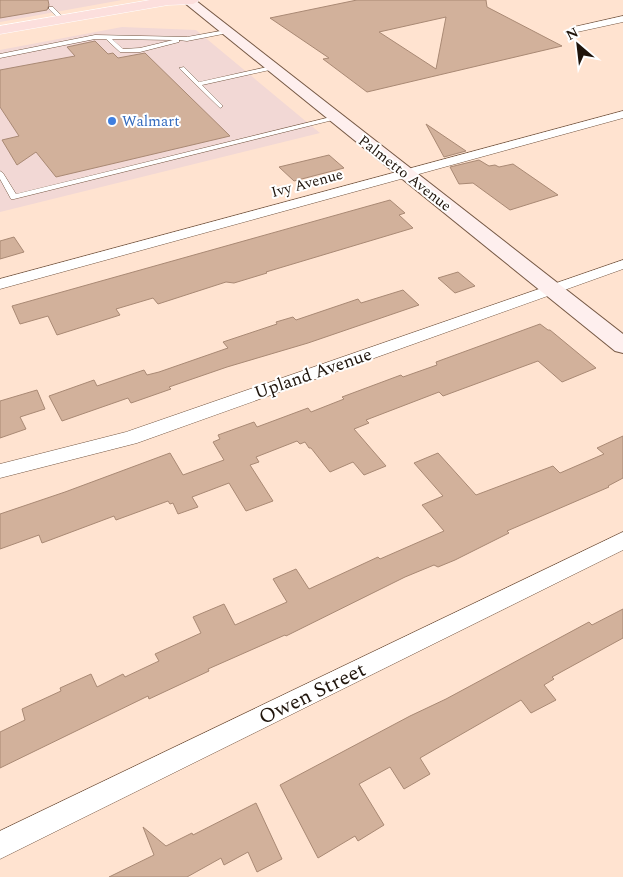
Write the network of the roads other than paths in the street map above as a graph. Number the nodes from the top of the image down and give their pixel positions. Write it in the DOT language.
graph roads {
  1 [pos="189,0"];
  2 [pos="51,8"];
  3 [pos="623,19"];
  4 [pos="62,20"];
  5 [pos="577,29"];
  6 [pos="0,30"];
  7 [pos="226,32"];
  8 [pos="107,37"];
  9 [pos="0,38"];
  10 [pos="187,39"];
  11 [pos="0,56"];
  12 [pos="182,68"];
  13 [pos="272,68"];
  14 [pos="198,84"];
  15 [pos="220,106"];
  16 [pos="623,114"];
  17 [pos="335,118"];
  18 [pos="0,173"];
  19 [pos="405,174"];
  20 [pos="623,264"];
  21 [pos="0,284"];
  22 [pos="551,289"];
  23 [pos="623,346"];
  24 [pos="0,471"];
  25 [pos="623,540"];
  26 [pos="0,845"];
  1 -- 4 [label="main road"];
  1 -- 7 [label="street, Palmetto Avenue"];
  1 -- 9 [label="main road"];
  2 -- 4 [label="lane"];
  3 -- 5 [label="street"];
  4 -- 6 [label="main road"];
  7 -- 10 [label="lane"];
  7 -- 13 [label="street, Palmetto Avenue"];
  8 -- 10 [label="lane"];
  8 -- 10 [label="lane"];
  8 -- 11 [label="lane"];
  12 -- 14 [label="lane"];
  13 -- 14 [label="lane"];
  13 -- 17 [label="street, Palmetto Avenue"];
  14 -- 15 [label="lane"];
  16 -- 19 [label="street, Ivy Avenue"];
  17 -- 18 [label="lane"];
  17 -- 19 [label="street, Palmetto Avenue"];
  19 -- 21 [label="street, Ivy Avenue"];
  19 -- 22 [label="street, Palmetto Avenue"];
  20 -- 22 [label="street, Upland Avenue"];
  22 -- 23 [label="street, Palmetto Avenue"];
  22 -- 24 [label="street, Upland Avenue"];
  25 -- 26 [label="street, Owen Street"];
}
